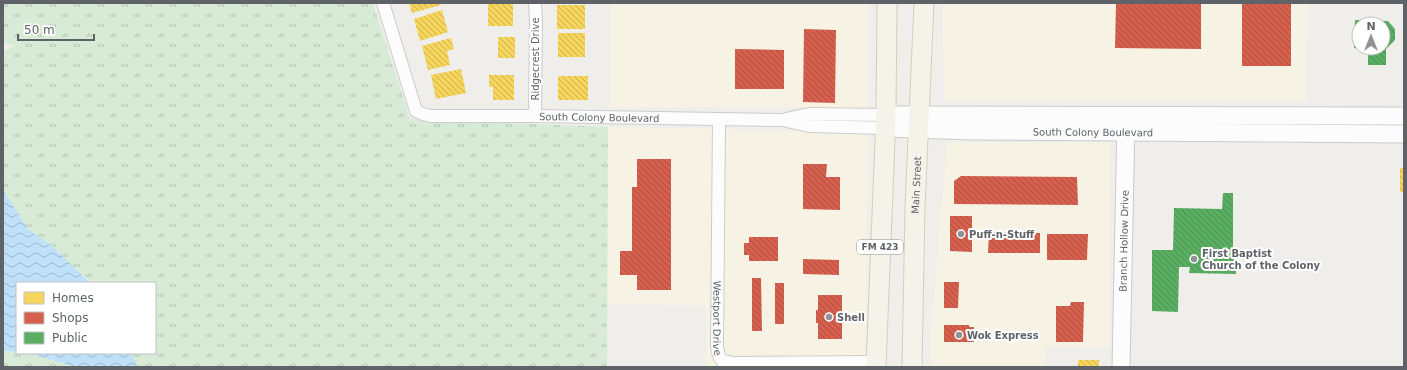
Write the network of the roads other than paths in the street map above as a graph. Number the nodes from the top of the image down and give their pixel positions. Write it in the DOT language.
graph roads {
  1 [pos="383,3"];
  2 [pos="535,3"];
  3 [pos="887,3"];
  4 [pos="924,3"];
  5 [pos="1323,115"];
  6 [pos="535,116"];
  7 [pos="1126,116"];
  8 [pos="1398,116"];
  9 [pos="719,119"];
  10 [pos="886,121"];
  11 [pos="919,122"];
  12 [pos="1126,133"];
  13 [pos="1324,133"];
  14 [pos="1398,134"];
  15 [pos="876,364"];
  16 [pos="912,367"];
  17 [pos="1121,367"];
  1 -- 6 [label="street, South Colony Boulevard"];
  2 -- 6 [label="street, Ridgecrest Drive"];
  3 -- 10 [label="main road, FM 423"];
  4 -- 11 [label="main road, Main Street / FM 423"];
  5 -- 7 [label="main road, South Colony Boulevard"];
  5 -- 8 [label="main road, South Colony Boulevard"];
  5 -- 13 [label="main road"];
  6 -- 9 [label="street, South Colony Boulevard"];
  7 -- 11 [label="main road, South Colony Boulevard"];
  7 -- 12 [label="main road, Branch Hollow Drive"];
  8 -- 14 [label="main road"];
  9 -- 10 [label="street, South Colony Boulevard"];
  9 -- 15 [label="street, Westport Drive"];
  10 -- 11 [label="main road, South Colony Boulevard"];
  10 -- 15 [label="main road, FM 423"];
  11 -- 12 [label="main road, South Colony Boulevard"];
  11 -- 16 [label="main road, Main Street / FM 423"];
  12 -- 13 [label="main road, South Colony Boulevard"];
  12 -- 17 [label="main road, Branch Hollow Drive"];
  13 -- 14 [label="main road, South Colony Boulevard"];
}
